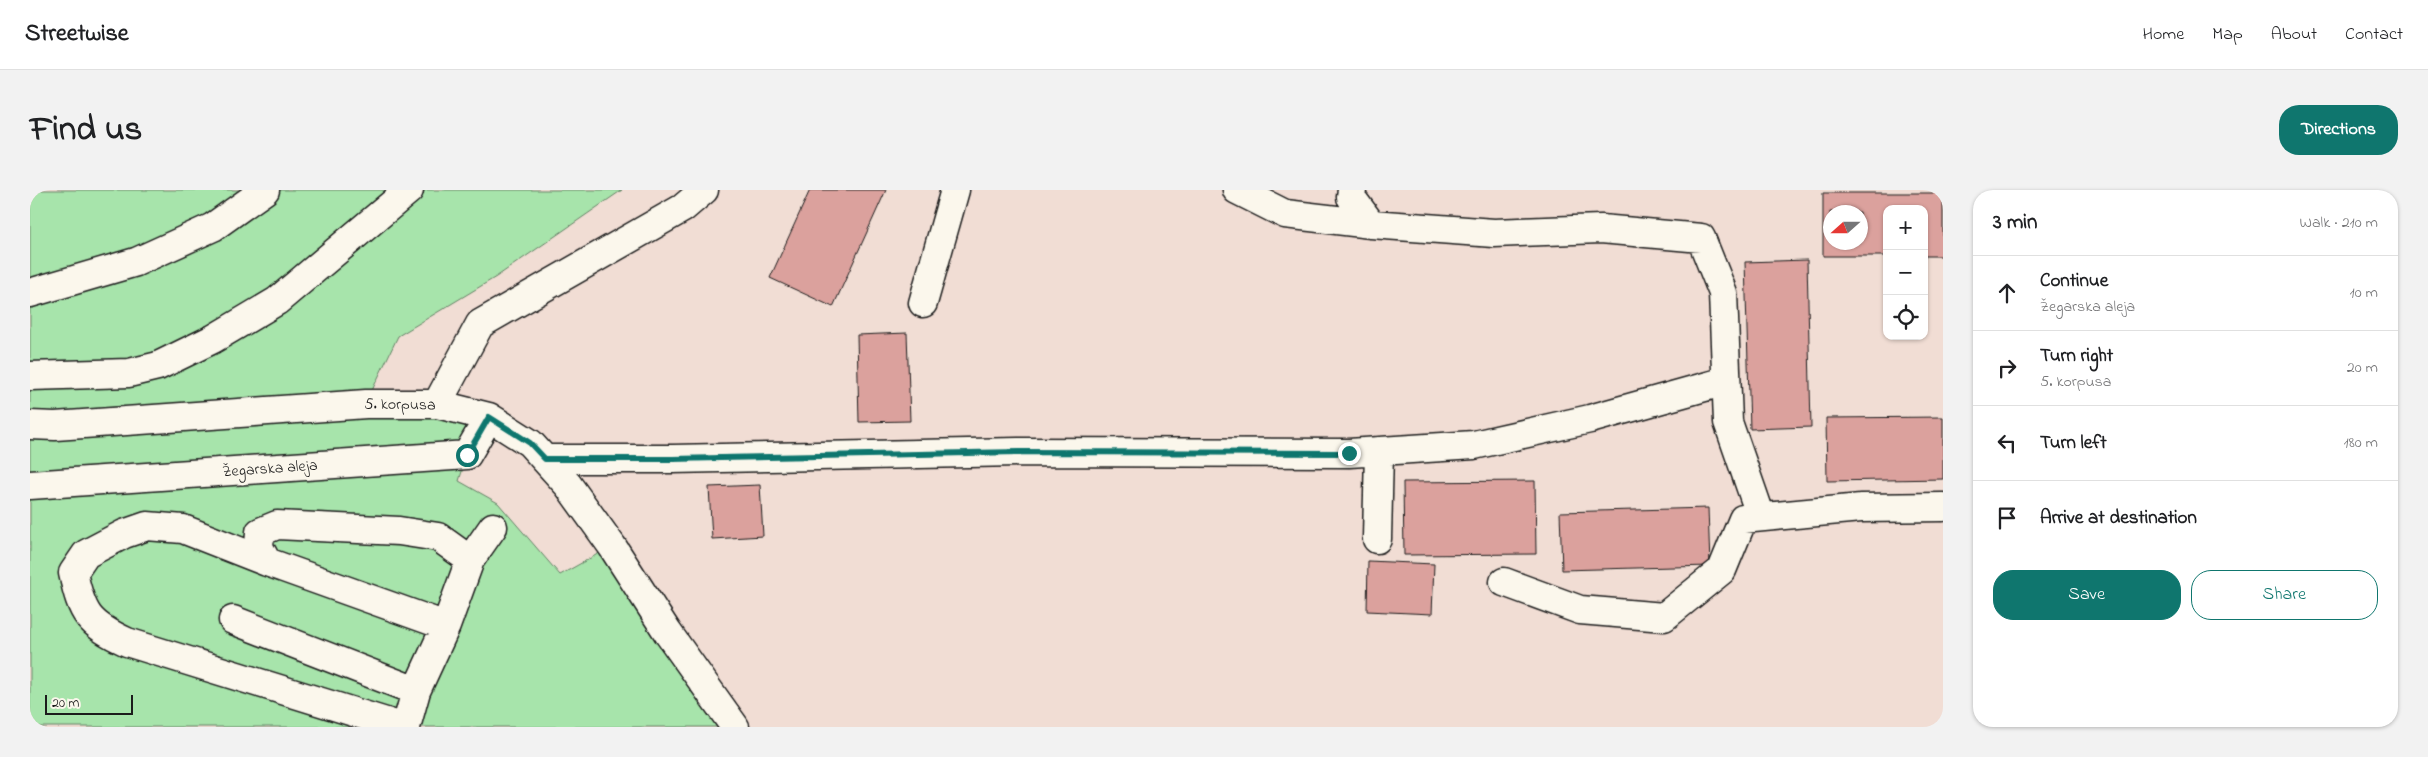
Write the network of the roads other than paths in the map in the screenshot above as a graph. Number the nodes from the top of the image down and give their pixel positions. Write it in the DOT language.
graph roads {
  1 [pos="265,190"];
  2 [pos="409,190"];
  3 [pos="704,190"];
  4 [pos="955,190"];
  5 [pos="1237,190"];
  6 [pos="1352,190"];
  7 [pos="1371,224"];
  8 [pos="30,293"];
  9 [pos="923,303"];
  10 [pos="30,376"];
  11 [pos="1726,381"];
  12 [pos="436,404"];
  13 [pos="489,417"];
  14 [pos="30,424"];
  15 [pos="1379,451"];
  16 [pos="545,459"];
  17 [pos="30,486"];
  18 [pos="1943,507"];
  19 [pos="1761,518"];
  20 [pos="493,527"];
  21 [pos="1377,539"];
  22 [pos="470,560"];
  23 [pos="267,562"];
  24 [pos="1504,582"];
  25 [pos="232,620"];
  26 [pos="446,626"];
  27 [pos="416,691"];
  28 [pos="402,727"];
  29 [pos="406,727"];
  30 [pos="736,727"];
  1 -- 8 [label="street"];
  2 -- 10 [label="street"];
  3 -- 12 [label="street"];
  4 -- 9 [label="street"];
  5 -- 7 [label="street"];
  6 -- 7 [label="street"];
  7 -- 11 [label="street"];
  11 -- 15 [label="street"];
  11 -- 19 [label="street"];
  12 -- 13 [label="street, 5. korpusa"];
  12 -- 14 [label="street, 5. korpusa"];
  13 -- 16 [label="street, 5. korpusa"];
  13 -- 17 [label="street, Žegarska aleja"];
  15 -- 16 [label="street"];
  15 -- 21 [label="street"];
  16 -- 30 [label="street, 5. korpusa"];
  18 -- 19 [label="street"];
  19 -- 24 [label="street"];
  20 -- 22 [label="street"];
  22 -- 23 [label="street"];
  22 -- 26 [label="street"];
  23 -- 26 [label="street"];
  23 -- 28 [label="street"];
  25 -- 27 [label="street"];
  26 -- 27 [label="street"];
  27 -- 29 [label="street"];
}
